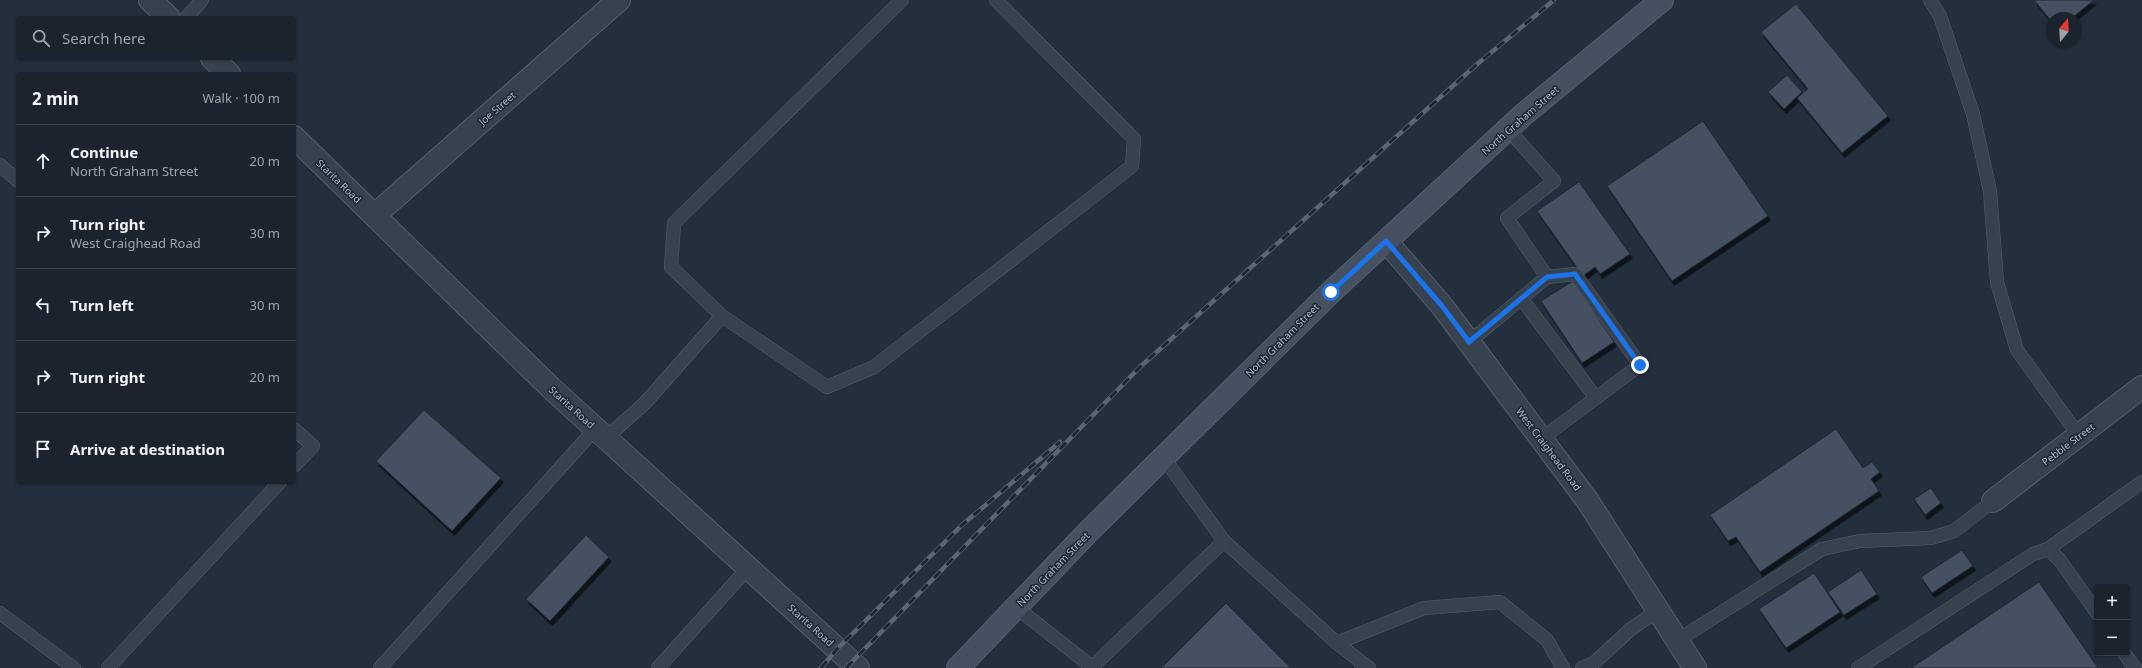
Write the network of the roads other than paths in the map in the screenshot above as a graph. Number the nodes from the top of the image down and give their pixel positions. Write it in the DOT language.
graph roads {
  1 [pos="150,0"];
  2 [pos="202,0"];
  3 [pos="619,0"];
  4 [pos="902,0"];
  5 [pos="996,0"];
  6 [pos="1662,0"];
  7 [pos="1930,0"];
  8 [pos="167,16"];
  9 [pos="188,16"];
  10 [pos="214,60"];
  11 [pos="227,72"];
  12 [pos="1508,129"];
  13 [pos="296,139"];
  14 [pos="0,165"];
  15 [pos="16,179"];
  16 [pos="375,215"];
  17 [pos="1386,241"];
  18 [pos="1547,277"];
  19 [pos="1521,298"];
  20 [pos="722,316"];
  21 [pos="1469,342"];
  22 [pos="2142,387"];
  23 [pos="1596,398"];
  24 [pos="296,431"];
  25 [pos="601,433"];
  26 [pos="2079,436"];
  27 [pos="1541,439"];
  28 [pos="1163,457"];
  29 [pos="296,464"];
  30 [pos="2142,482"];
  31 [pos="278,484"];
  32 [pos="1993,501"];
  33 [pos="1224,541"];
  34 [pos="2048,549"];
  35 [pos="748,568"];
  36 [pos="1016,607"];
  37 [pos="2094,609"];
  38 [pos="1658,610"];
  39 [pos="0,613"];
  40 [pos="1678,640"];
  41 [pos="1337,643"];
  42 [pos="2126,656"];
  43 [pos="74,668"];
  44 [pos="108,668"];
  45 [pos="380,668"];
  46 [pos="658,668"];
  47 [pos="858,668"];
  48 [pos="958,668"];
  49 [pos="1369,668"];
  50 [pos="1563,668"];
  51 [pos="1582,668"];
  52 [pos="1695,668"];
  53 [pos="1858,668"];
  54 [pos="2135,668"];
  1 -- 8 [label="street"];
  2 -- 9 [label="lane"];
  3 -- 16 [label="street, Joe Street"];
  4 -- 20 [label="lane"];
  5 -- 20 [label="lane"];
  6 -- 12 [label="main road, North Graham Street"];
  7 -- 26 [label="lane"];
  10 -- 11 [label="street"];
  12 -- 17 [label="main road, North Graham Street"];
  12 -- 18 [label="lane"];
  13 -- 16 [label="street, Starita Road"];
  14 -- 15 [label="lane"];
  16 -- 25 [label="street, Starita Road"];
  17 -- 21 [label="street, West Craighead Road"];
  17 -- 28 [label="main road, North Graham Street"];
  18 -- 19 [label="lane"];
  18 -- 23 [label="lane"];
  19 -- 21 [label="lane"];
  19 -- 23 [label="lane"];
  20 -- 25 [label="lane"];
  21 -- 27 [label="street, West Craighead Road"];
  22 -- 26 [label="street, Pebble Street"];
  23 -- 27 [label="lane"];
  24 -- 29 [label="lane"];
  25 -- 35 [label="street, Starita Road"];
  25 -- 45 [label="lane"];
  26 -- 32 [label="street, Pebble Street"];
  27 -- 38 [label="street, West Craighead Road"];
  28 -- 33 [label="lane"];
  28 -- 36 [label="main road, North Graham Street"];
  30 -- 34 [label="lane"];
  31 -- 44 [label="lane"];
  32 -- 40 [label="lane"];
  33 -- 36 [label="lane"];
  33 -- 41 [label="lane"];
  34 -- 37 [label="lane"];
  34 -- 53 [label="lane"];
  35 -- 46 [label="lane"];
  35 -- 47 [label="street, Starita Road"];
  36 -- 48 [label="main road, North Graham Street"];
  38 -- 40 [label="street, West Craighead Road"];
  38 -- 51 [label="lane"];
  39 -- 43 [label="lane"];
  40 -- 52 [label="street, West Craighead Road"];
  41 -- 49 [label="lane"];
  41 -- 50 [label="lane"];
  42 -- 54 [label="lane"];
}
